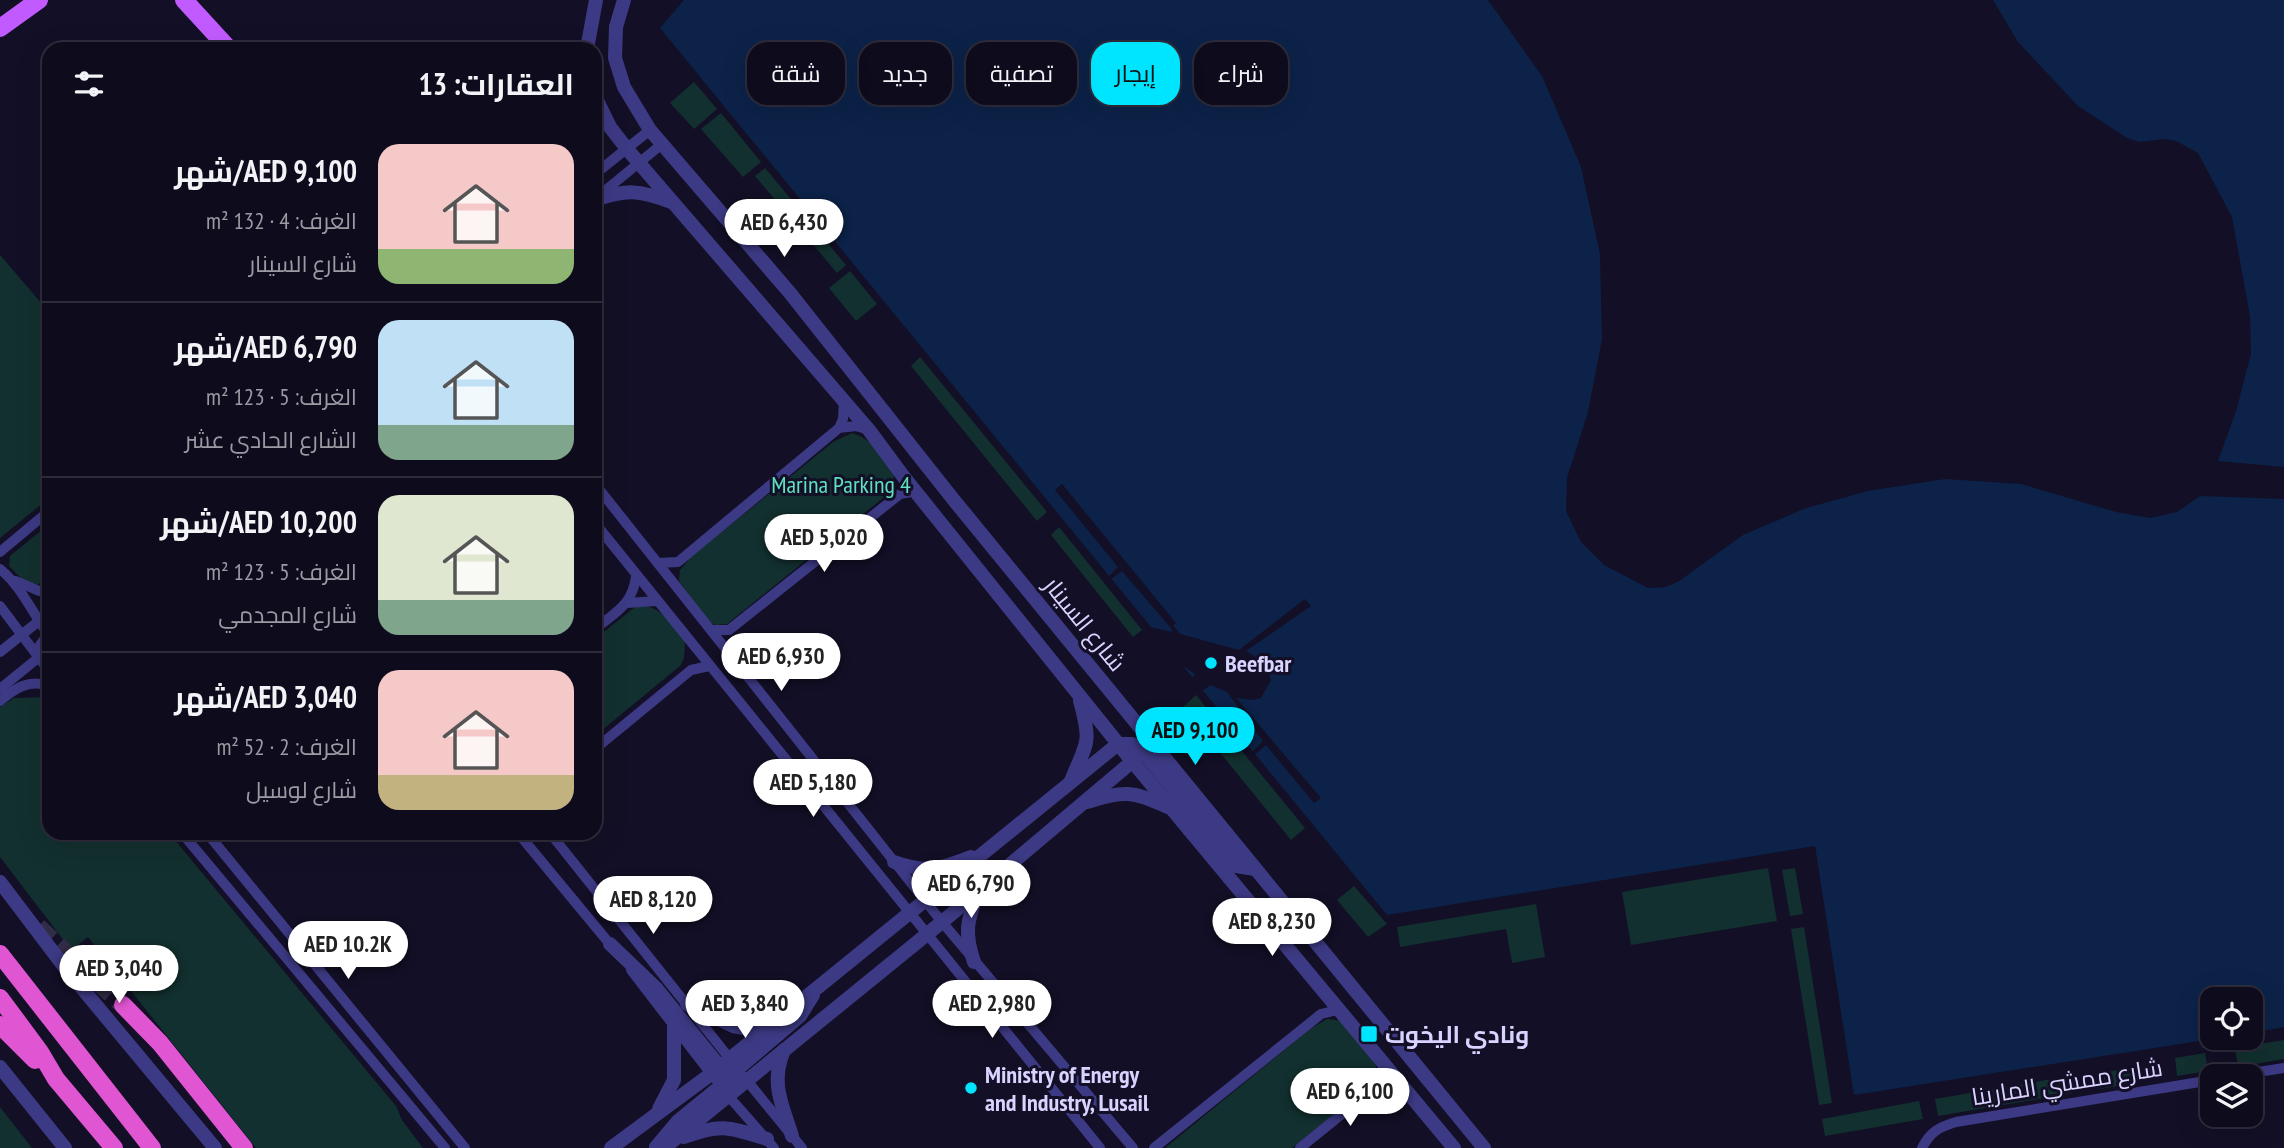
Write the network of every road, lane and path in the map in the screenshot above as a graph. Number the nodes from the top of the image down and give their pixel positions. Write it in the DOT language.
graph roads {
  1 [pos="40,0"];
  2 [pos="184,0"];
  3 [pos="198,0"];
  4 [pos="597,0"];
  5 [pos="624,0"];
  6 [pos="0,29"];
  7 [pos="223,42"];
  8 [pos="225,42"];
  9 [pos="588,42"];
  10 [pos="602,112"];
  11 [pos="650,130"];
  12 [pos="662,144"];
  13 [pos="627,149"];
  14 [pos="639,162"];
  15 [pos="602,169"];
  16 [pos="602,193"];
  17 [pos="602,198"];
  18 [pos="674,203"];
  19 [pos="844,400"];
  20 [pos="839,428"];
  21 [pos="869,430"];
  22 [pos="903,476"];
  23 [pos="916,491"];
  24 [pos="602,493"];
  25 [pos="900,494"];
  26 [pos="42,517"];
  27 [pos="602,532"];
  28 [pos="0,552"];
  29 [pos="678,562"];
  30 [pos="659,563"];
  31 [pos="4,573"];
  32 [pos="636,576"];
  33 [pos="675,584"];
  34 [pos="42,591"];
  35 [pos="656,601"];
  36 [pos="627,603"];
  37 [pos="0,606"];
  38 [pos="42,619"];
  39 [pos="39,622"];
  40 [pos="602,623"];
  41 [pos="42,626"];
  42 [pos="712,630"];
  43 [pos="729,630"];
  44 [pos="21,635"];
  45 [pos="42,643"];
  46 [pos="695,649"];
  47 [pos="727,649"];
  48 [pos="0,652"];
  49 [pos="42,653"];
  50 [pos="38,656"];
  51 [pos="42,661"];
  52 [pos="709,666"];
  53 [pos="691,670"];
  54 [pos="42,684"];
  55 [pos="0,689"];
  56 [pos="1077,693"];
  57 [pos="0,701"];
  58 [pos="602,743"];
  59 [pos="1118,744"];
  60 [pos="1143,752"];
  61 [pos="1069,784"];
  62 [pos="1083,803"];
  63 [pos="1170,807"];
  64 [pos="188,840"];
  65 [pos="213,840"];
  66 [pos="524,840"];
  67 [pos="556,840"];
  68 [pos="983,854"];
  69 [pos="894,862"];
  70 [pos="0,881"];
  71 [pos="978,891"];
  72 [pos="925,901"];
  73 [pos="910,912"];
  74 [pos="942,922"];
  75 [pos="927,934"];
  76 [pos="610,944"];
  77 [pos="0,954"];
  78 [pos="974,962"];
  79 [pos="814,990"];
  80 [pos="1325,995"];
  81 [pos="0,998"];
  82 [pos="687,1004"];
  83 [pos="123,1005"];
  84 [pos="1337,1010"];
  85 [pos="1321,1014"];
  86 [pos="776,1021"];
  87 [pos="0,1025"];
  88 [pos="674,1027"];
  89 [pos="784,1049"];
  90 [pos="1384,1063"];
  91 [pos="0,1067"];
  92 [pos="2284,1068"];
  93 [pos="2263,1071"];
  94 [pos="728,1076"];
  95 [pos="56,1079"];
  96 [pos="1397,1079"];
  97 [pos="2200,1082"];
  98 [pos="1380,1083"];
  99 [pos="654,1117"];
  100 [pos="793,1136"];
  101 [pos="770,1144"];
  102 [pos="668,1145"];
  103 [pos="65,1148"];
  104 [pos="114,1148"];
  105 [pos="152,1148"];
  106 [pos="215,1148"];
  107 [pos="244,1148"];
  108 [pos="445,1148"];
  109 [pos="465,1148"];
  110 [pos="611,1148"];
  111 [pos="655,1148"];
  112 [pos="802,1148"];
  113 [pos="1100,1148"];
  114 [pos="1133,1148"];
  115 [pos="1154,1148"];
  116 [pos="1300,1148"];
  117 [pos="1454,1148"];
  118 [pos="1484,1148"];
  119 [pos="1922,1148"];
  1 -- 6 [label="main road"];
  2 -- 7 [label="main road"];
  3 -- 8 [label="main road"];
  4 -- 9 [label="street"];
  5 -- 11 [label="street, شارع السينار"];
  10 -- 13 [label="street, شارع السينار"];
  11 -- 12 [label="street, شارع السينار"];
  11 -- 13 [label="street"];
  12 -- 14 [label="street"];
  12 -- 60 [label="street, شارع السينار"];
  13 -- 14 [label="street, شارع السينار"];
  13 -- 15 [label="street"];
  14 -- 16 [label="street"];
  14 -- 18 [label="street, شارع السينار"];
  17 -- 18 [label="street"];
  18 -- 19 [label="street, شارع السينار"];
  19 -- 20 [label="street"];
  19 -- 21 [label="street, شارع السينار"];
  20 -- 21 [label="street"];
  20 -- 29 [label="street"];
  21 -- 22 [label="street, شارع السينار"];
  22 -- 23 [label="street, شارع السينار"];
  22 -- 25 [label="street"];
  23 -- 25 [label="street"];
  23 -- 56 [label="street, شارع السينار"];
  24 -- 30 [label="street"];
  25 -- 43 [label="street"];
  26 -- 28 [label="street"];
  27 -- 32 [label="street"];
  29 -- 30 [label="street"];
  29 -- 33 [label="street"];
  30 -- 33 [label="street"];
  31 -- 34 [label="street"];
  31 -- 39 [label="street"];
  32 -- 35 [label="street"];
  32 -- 36 [label="street"];
  33 -- 42 [label="street"];
  35 -- 36 [label="street"];
  35 -- 46 [label="street"];
  36 -- 40 [label="street"];
  37 -- 44 [label="street"];
  38 -- 39 [label="street"];
  39 -- 41 [label="street"];
  39 -- 44 [label="street"];
  42 -- 43 [label="street"];
  42 -- 47 [label="street"];
  43 -- 47 [label="street"];
  44 -- 48 [label="street"];
  44 -- 50 [label="street"];
  45 -- 50 [label="street"];
  46 -- 52 [label="street"];
  46 -- 53 [label="street"];
  47 -- 69 [label="street"];
  49 -- 50 [label="street"];
  50 -- 51 [label="street"];
  50 -- 55 [label="street"];
  52 -- 53 [label="street"];
  52 -- 73 [label="street"];
  53 -- 58 [label="street"];
  54 -- 57 [label="street"];
  56 -- 59 [label="street, شارع السينار"];
  56 -- 61 [label="street"];
  59 -- 60 [label="street"];
  59 -- 61 [label="street"];
  60 -- 62 [label="street"];
  60 -- 63 [label="street, شارع السينار"];
  60 -- 118 [label="street"];
  61 -- 68 [label="street"];
  62 -- 63 [label="street"];
  62 -- 71 [label="street"];
  63 -- 80 [label="street, شارع السينار"];
  64 -- 108 [label="street"];
  65 -- 109 [label="street"];
  66 -- 76 [label="street"];
  67 -- 82 [label="street"];
  68 -- 69 [label="street"];
  68 -- 72 [label="street"];
  69 -- 72 [label="street"];
  70 -- 106 [label="street"];
  71 -- 74 [label="street"];
  71 -- 78 [label="street"];
  72 -- 73 [label="street"];
  72 -- 74 [label="street"];
  73 -- 75 [label="street"];
  73 -- 79 [label="street"];
  74 -- 75 [label="street"];
  74 -- 78 [label="street"];
  75 -- 89 [label="street"];
  75 -- 113 [label="street"];
  76 -- 88 [label="street"];
  76 -- 94 [label="street"];
  77 -- 105 [label="highway"];
  78 -- 114 [label="street"];
  79 -- 86 [label="street"];
  79 -- 94 [label="street"];
  80 -- 84 [label="street, شارع السينار"];
  80 -- 85 [label="street"];
  81 -- 95 [label="highway"];
  82 -- 86 [label="street"];
  82 -- 94 [label="street"];
  83 -- 107 [label="highway"];
  84 -- 85 [label="street"];
  84 -- 90 [label="street, شارع السينار"];
  85 -- 115 [label="street"];
  86 -- 94 [label="street"];
  87 -- 95 [label="highway"];
  88 -- 94 [label="street"];
  88 -- 99 [label="street"];
  89 -- 94 [label="street"];
  89 -- 100 [label="street"];
  90 -- 96 [label="street, شارع السينار"];
  90 -- 98 [label="street"];
  91 -- 103 [label="street"];
  92 -- 93 [label="street"];
  94 -- 99 [label="street"];
  94 -- 100 [label="street"];
  94 -- 101 [label="street"];
  94 -- 102 [label="street"];
  94 -- 111 [label="street"];
  95 -- 104 [label="highway"];
  96 -- 98 [label="street"];
  96 -- 117 [label="street, شارع السينار"];
  97 -- 119 [label="street, شارع ممشي المارينا"];
  98 -- 116 [label="street"];
  99 -- 110 [label="street"];
  100 -- 112 [label="street"];
  101 -- 102 [label="street"];
}
